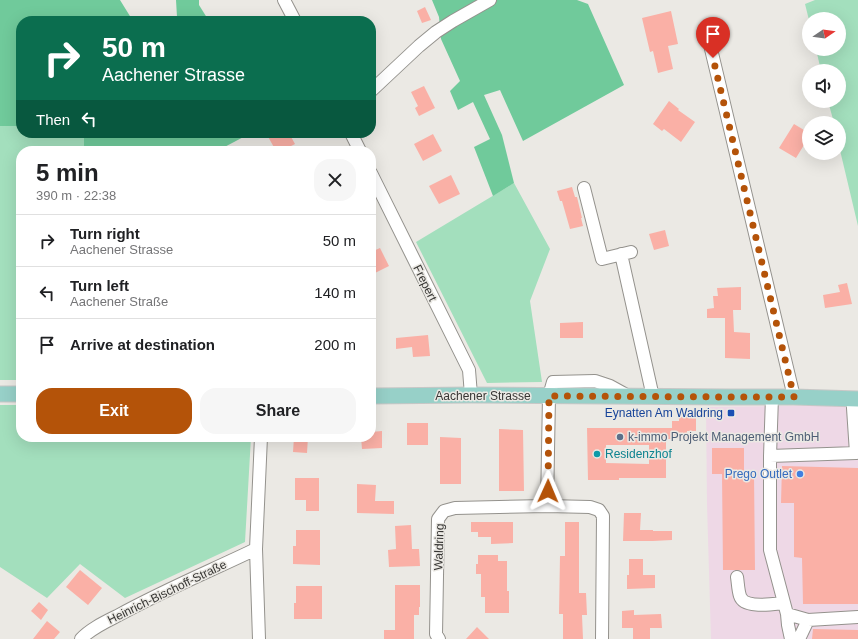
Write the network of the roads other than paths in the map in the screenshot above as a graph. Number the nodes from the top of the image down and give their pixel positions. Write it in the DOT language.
graph roads {
  1 [pos="284,0"];
  2 [pos="490,0"];
  3 [pos="292,16"];
  4 [pos="706,28"];
  5 [pos="376,86"];
  6 [pos="376,183"];
  7 [pos="584,188"];
  8 [pos="0,394"];
  9 [pos="16,394"];
  10 [pos="471,395"];
  11 [pos="376,396"];
  12 [pos="549,396"];
  13 [pos="772,396"];
  14 [pos="653,397"];
  15 [pos="794,397"];
  16 [pos="856,399"];
  17 [pos="261,442"];
  18 [pos="770,456"];
  19 [pos="547,506"];
  20 [pos="256,549"];
  21 [pos="737,577"];
  22 [pos="786,609"];
  23 [pos="858,618"];
  24 [pos="808,620"];
  25 [pos="81,639"];
  26 [pos="259,639"];
  27 [pos="439,639"];
  28 [pos="602,639"];
  29 [pos="791,639"];
  30 [pos="800,639"];
  1 -- 3 [label="street"];
  2 -- 5 [label="street"];
  4 -- 15 [label="street"];
  6 -- 10 [label="street, Frepert"];
  7 -- 14 [label="street"];
  8 -- 9 [label="main road"];
  10 -- 11 [label="main road, Aachener Strasse"];
  10 -- 12 [label="main road, Aachener Strasse"];
  12 -- 14 [label="main road, Aachener Strasse"];
  12 -- 19 [label="street"];
  13 -- 14 [label="main road, Aachener Strasse"];
  13 -- 15 [label="main road, Aachener Strasse"];
  13 -- 18 [label="street"];
  15 -- 16 [label="main road, Aachener Strasse"];
  16 -- 18 [label="street"];
  17 -- 20 [label="street"];
  18 -- 22 [label="street"];
  19 -- 27 [label="street, Waldring"];
  19 -- 28 [label="street, Waldring"];
  20 -- 25 [label="street, Heinrich-Bischoff-Straße"];
  20 -- 26 [label="street"];
  21 -- 22 [label="street"];
  22 -- 24 [label="street"];
  22 -- 29 [label="street"];
  23 -- 24 [label="street"];
  24 -- 30 [label="street"];
}
